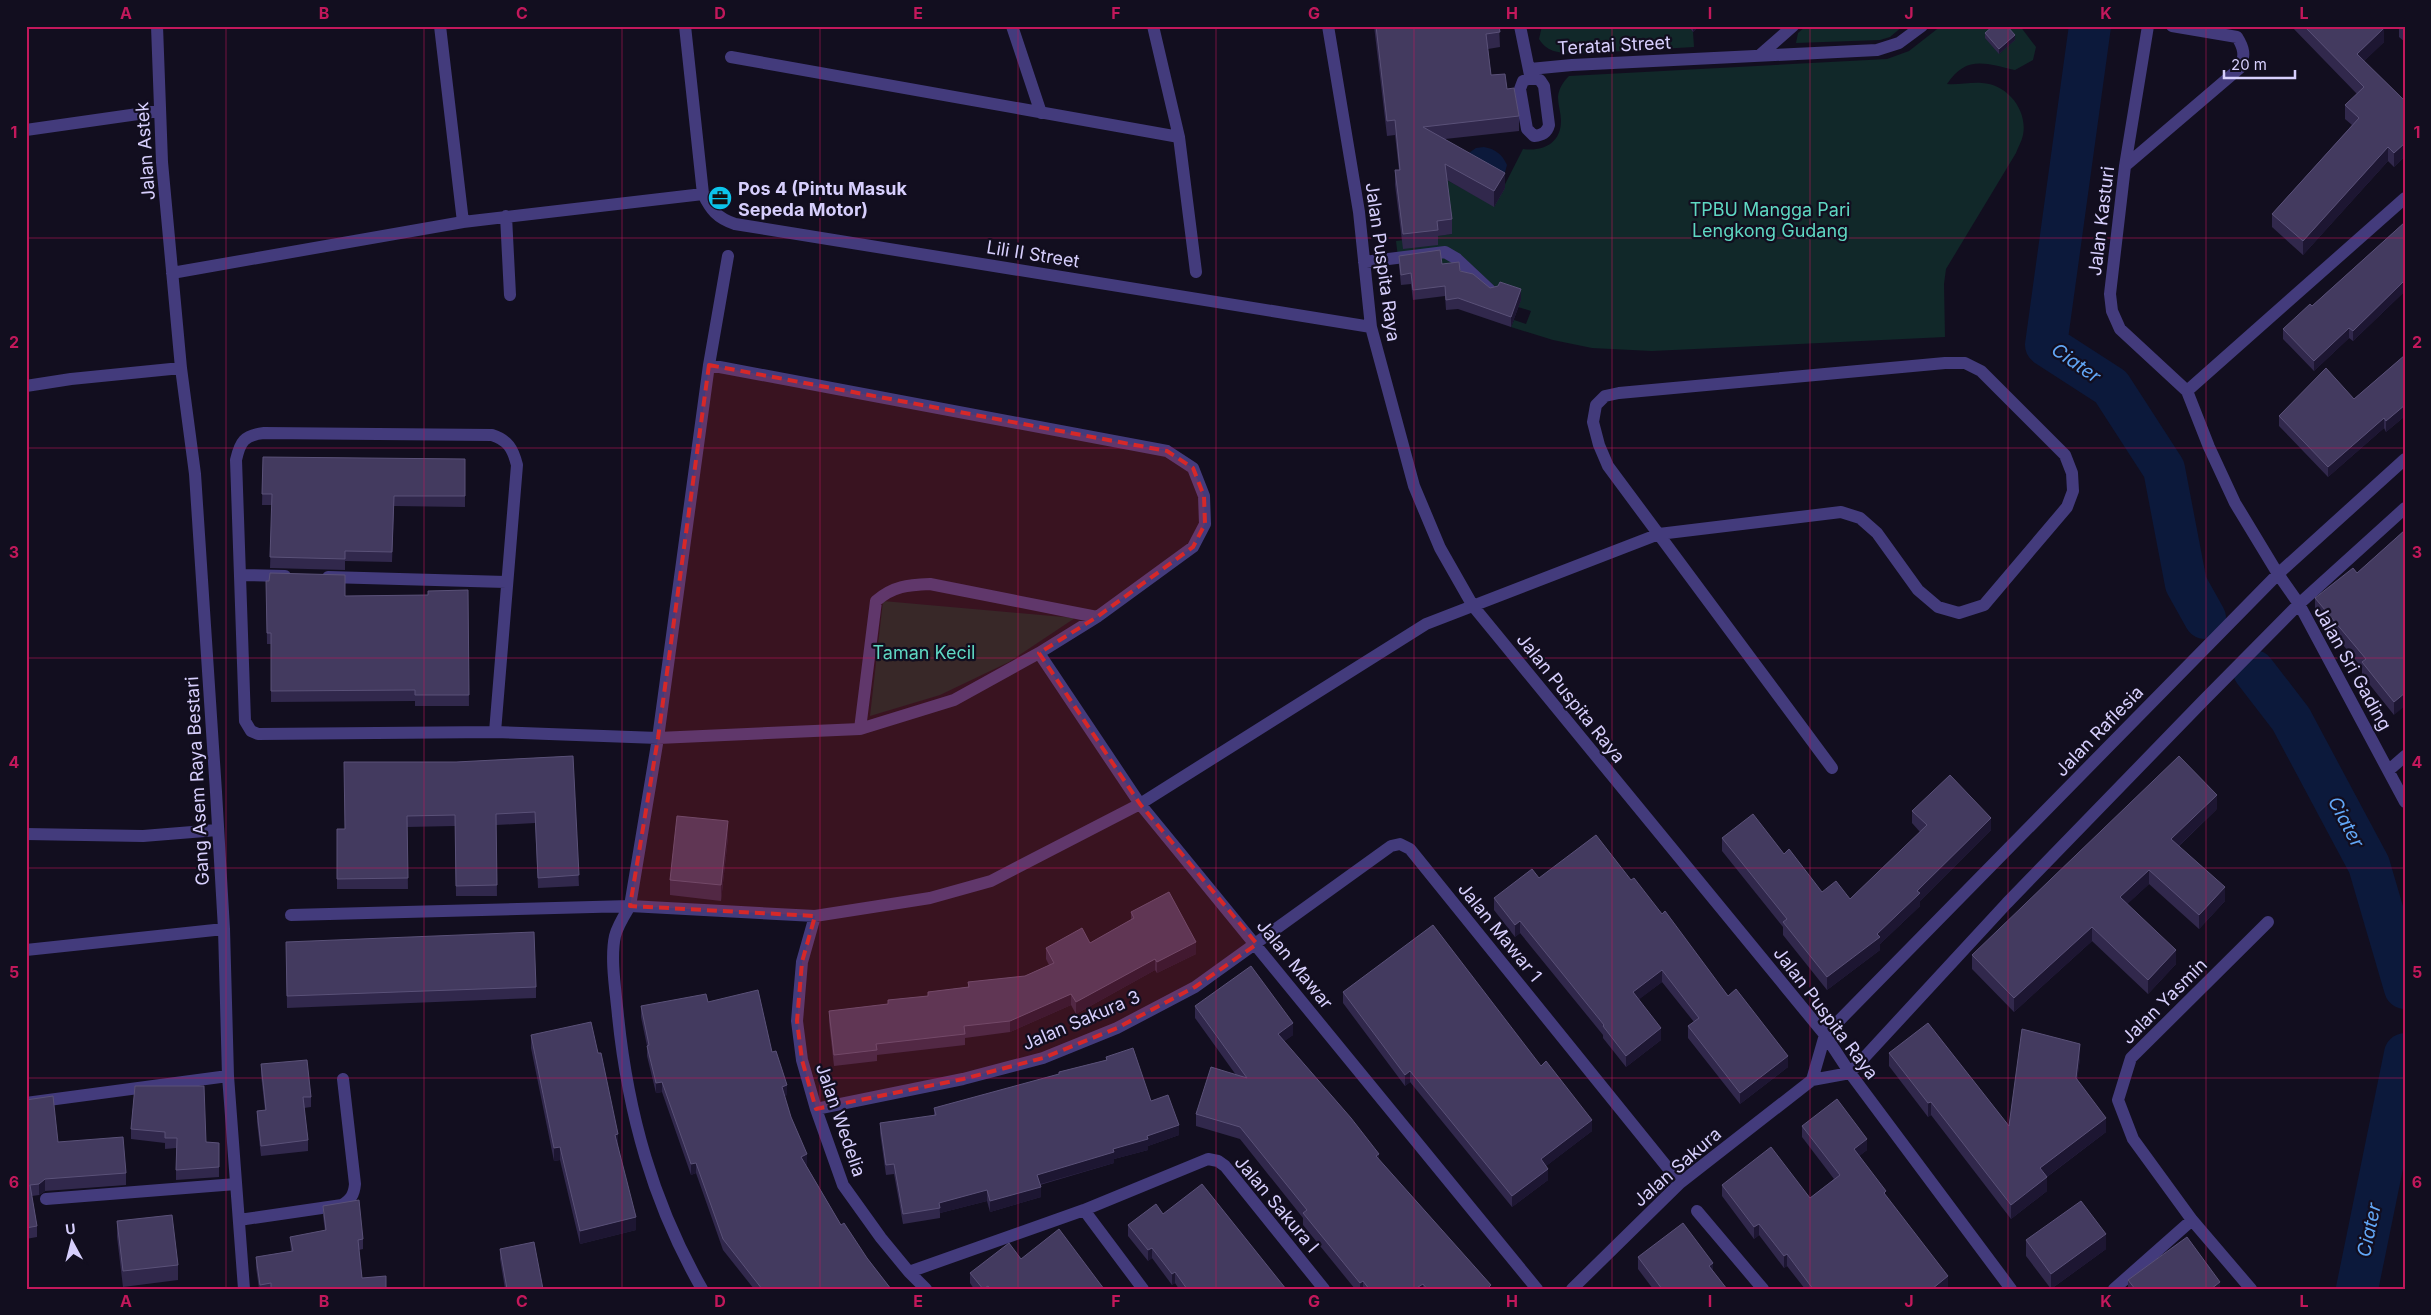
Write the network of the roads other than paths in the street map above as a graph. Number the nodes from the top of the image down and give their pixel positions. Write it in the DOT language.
graph roads {
  1 [pos="157,26"];
  2 [pos="440,26"];
  3 [pos="685,26"];
  4 [pos="1012,26"];
  5 [pos="1154,26"];
  6 [pos="1328,26"];
  7 [pos="1520,26"];
  8 [pos="1793,26"];
  9 [pos="1922,26"];
  10 [pos="2148,26"];
  11 [pos="2172,26"];
  12 [pos="1760,55"];
  13 [pos="731,57"];
  14 [pos="159,111"];
  15 [pos="1041,112"];
  16 [pos="26,130"];
  17 [pos="1179,137"];
  18 [pos="2125,166"];
  19 [pos="703,194"];
  20 [pos="2405,198"];
  21 [pos="506,216"];
  22 [pos="463,222"];
  23 [pos="728,256"];
  24 [pos="1364,262"];
  25 [pos="1196,272"];
  26 [pos="172,273"];
  27 [pos="1492,291"];
  28 [pos="510,294"];
  29 [pos="1371,327"];
  30 [pos="710,365"];
  31 [pos="181,368"];
  32 [pos="26,386"];
  33 [pos="2187,392"];
  34 [pos="2405,459"];
  35 [pos="2405,508"];
  36 [pos="1659,534"];
  37 [pos="2278,574"];
  38 [pos="240,575"];
  39 [pos="299,576"];
  40 [pos="319,577"];
  41 [pos="506,582"];
  42 [pos="2299,604"];
  43 [pos="1473,606"];
  44 [pos="1098,617"];
  45 [pos="1039,653"];
  46 [pos="860,729"];
  47 [pos="495,732"];
  48 [pos="658,738"];
  49 [pos="2405,756"];
  50 [pos="1832,768"];
  51 [pos="2389,770"];
  52 [pos="2405,802"];
  53 [pos="1140,804"];
  54 [pos="217,830"];
  55 [pos="26,834"];
  56 [pos="630,906"];
  57 [pos="291,915"];
  58 [pos="815,916"];
  59 [pos="2268,922"];
  60 [pos="224,929"];
  61 [pos="1256,944"];
  62 [pos="26,950"];
  63 [pos="1825,1036"];
  64 [pos="1850,1073"];
  65 [pos="228,1076"];
  66 [pos="343,1079"];
  67 [pos="1812,1080"];
  68 [pos="26,1104"];
  69 [pos="816,1109"];
  70 [pos="1680,1183"];
  71 [pos="236,1184"];
  72 [pos="46,1199"];
  73 [pos="1084,1210"];
  74 [pos="1697,1211"];
  75 [pos="239,1220"];
  76 [pos="2192,1220"];
  77 [pos="909,1272"];
  78 [pos="244,1289"];
  79 [pos="702,1289"];
  80 [pos="926,1289"];
  81 [pos="1143,1289"];
  82 [pos="1324,1289"];
  83 [pos="1537,1289"];
  84 [pos="1572,1289"];
  85 [pos="1763,1289"];
  86 [pos="2011,1289"];
  87 [pos="2114,1289"];
  88 [pos="2251,1289"];
  1 -- 14 [label="street, Jalan Astek"];
  2 -- 22 [label="street"];
  3 -- 19 [label="street"];
  4 -- 15 [label="street"];
  5 -- 17 [label="street"];
  6 -- 24 [label="street, Jalan Puspita Raya"];
  7 -- 12 [label="street, Teratai Street"];
  8 -- 12 [label="street"];
  9 -- 12 [label="street, Teratai Street"];
  10 -- 18 [label="street, Jalan Kasturi"];
  11 -- 18 [label="street"];
  13 -- 15 [label="street"];
  14 -- 16 [label="street"];
  14 -- 26 [label="street, Jalan Astek"];
  15 -- 17 [label="street"];
  17 -- 25 [label="street"];
  18 -- 33 [label="street, Jalan Kasturi"];
  19 -- 21 [label="street"];
  19 -- 29 [label="street, Lili II Street"];
  20 -- 33 [label="street"];
  21 -- 22 [label="street"];
  21 -- 28 [label="street"];
  22 -- 26 [label="street"];
  23 -- 30 [label="street"];
  24 -- 27 [label="street"];
  24 -- 29 [label="street, Jalan Puspita Raya"];
  26 -- 31 [label="street, Gang Asem Raya Bestari"];
  29 -- 43 [label="street, Jalan Puspita Raya"];
  30 -- 44 [label="street"];
  30 -- 48 [label="street"];
  31 -- 32 [label="street"];
  31 -- 54 [label="street, Gang Asem Raya Bestari"];
  33 -- 37 [label="street, Jalan Kasturi"];
  34 -- 37 [label="street, Jalan Raflesia"];
  35 -- 42 [label="street"];
  36 -- 36 [label="street"];
  36 -- 43 [label="street"];
  36 -- 50 [label="street"];
  37 -- 42 [label="street, Jalan Sri Gading"];
  37 -- 63 [label="street, Jalan Raflesia"];
  38 -- 39 [label="street"];
  38 -- 41 [label="street"];
  38 -- 47 [label="street"];
  40 -- 41 [label="street"];
  41 -- 47 [label="street"];
  42 -- 51 [label="street, Jalan Sri Gading"];
  42 -- 64 [label="street"];
  43 -- 53 [label="street"];
  43 -- 63 [label="street, Jalan Puspita Raya"];
  44 -- 45 [label="street"];
  44 -- 46 [label="street"];
  45 -- 46 [label="street"];
  45 -- 53 [label="street, Jalan Mawar"];
  46 -- 48 [label="street"];
  47 -- 48 [label="street"];
  48 -- 56 [label="street"];
  49 -- 51 [label="street"];
  51 -- 52 [label="street, Jalan Sri Gading"];
  53 -- 58 [label="street"];
  53 -- 61 [label="street, Jalan Mawar"];
  54 -- 55 [label="street"];
  54 -- 60 [label="street, Gang Asem Raya Bestari"];
  56 -- 57 [label="street"];
  56 -- 58 [label="street"];
  56 -- 79 [label="street"];
  58 -- 69 [label="street, Jalan Wedelia"];
  59 -- 76 [label="street, Jalan Yasmin"];
  60 -- 62 [label="street"];
  60 -- 65 [label="street, Gang Asem Raya Bestari"];
  61 -- 69 [label="street, Jalan Sakura 3"];
  61 -- 70 [label="street, Jalan Mawar 1"];
  61 -- 83 [label="street, Jalan Mawar"];
  63 -- 64 [label="street, Jalan Puspita Raya"];
  63 -- 67 [label="street"];
  64 -- 67 [label="street, Jalan Sakura"];
  64 -- 86 [label="street, Jalan Puspita Raya"];
  65 -- 68 [label="street"];
  65 -- 71 [label="street, Gang Asem Raya Bestari"];
  66 -- 75 [label="street"];
  67 -- 70 [label="street, Jalan Sakura"];
  69 -- 77 [label="street, Jalan Wedelia"];
  70 -- 84 [label="street, Jalan Sakura"];
  71 -- 72 [label="street"];
  71 -- 75 [label="street, Gang Asem Raya Bestari"];
  73 -- 77 [label="street"];
  73 -- 81 [label="street"];
  73 -- 82 [label="street, Jalan Sakura I"];
  74 -- 85 [label="street"];
  75 -- 78 [label="street, Gang Asem Raya Bestari"];
  76 -- 87 [label="street"];
  76 -- 88 [label="street, Jalan Yasmin"];
  77 -- 80 [label="street, Jalan Wedelia"];
}
